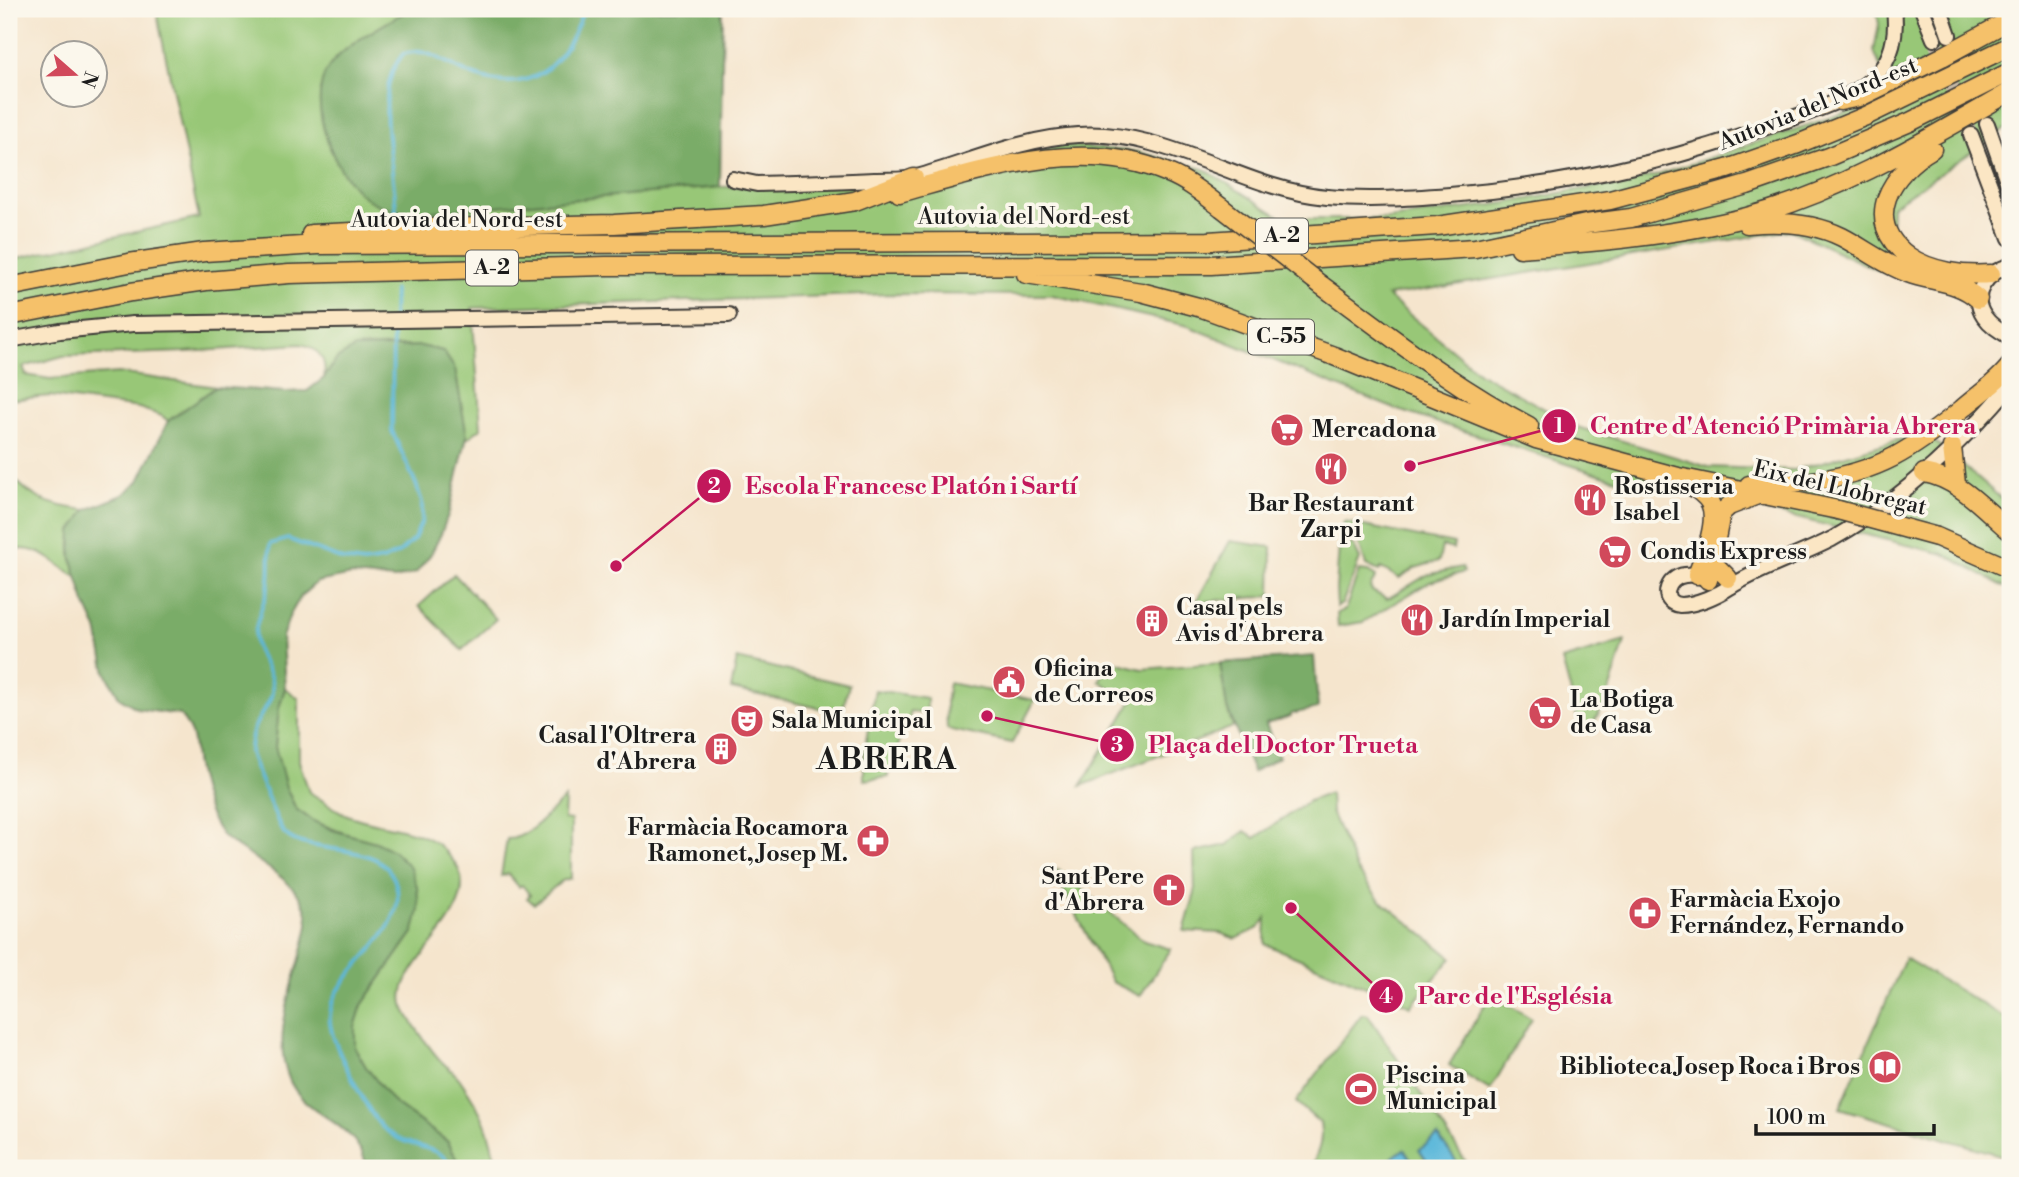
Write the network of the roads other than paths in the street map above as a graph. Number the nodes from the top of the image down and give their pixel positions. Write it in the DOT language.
graph roads {
  1 [pos="1894,9"];
  2 [pos="1922,9"];
  3 [pos="1940,9"];
  4 [pos="2006,21"];
  5 [pos="1949,35"];
  6 [pos="1934,39"];
  7 [pos="2010,46"];
  8 [pos="2010,72"];
  9 [pos="2010,92"];
  10 [pos="1840,101"];
  11 [pos="2010,101"];
  12 [pos="1987,124"];
  13 [pos="1971,135"];
  14 [pos="914,178"];
  15 [pos="733,179"];
  16 [pos="2010,189"];
  17 [pos="855,201"];
  18 [pos="1660,234"];
  19 [pos="2010,240"];
  20 [pos="1475,248"];
  21 [pos="231,250"];
  22 [pos="978,265"];
  23 [pos="2002,269"];
  24 [pos="9,287"];
  25 [pos="1978,299"];
  26 [pos="729,315"];
  27 [pos="9,316"];
  28 [pos="2010,337"];
  29 [pos="9,340"];
  30 [pos="2010,366"];
  31 [pos="2010,386"];
  32 [pos="1573,447"];
  33 [pos="1952,447"];
  34 [pos="1924,473"];
  35 [pos="1678,477"];
  36 [pos="1956,484"];
  37 [pos="1727,487"];
  38 [pos="1762,494"];
  39 [pos="2010,531"];
  40 [pos="1712,555"];
  41 [pos="2010,569"];
  42 [pos="1703,578"];
  43 [pos="1734,579"];
  44 [pos="1704,599"];
  1 -- 10 [label="street"];
  2 -- 6 [label="street"];
  3 -- 5 [label="street"];
  4 -- 10 [label="highway"];
  7 -- 21 [label="highway, Autovia del Nord-est / A-2"];
  8 -- 20 [label="highway, Autovia del Nord-est / A-2"];
  9 -- 18 [label="highway"];
  10 -- 14 [label="street"];
  11 -- 23 [label="highway"];
  12 -- 16 [label="street"];
  13 -- 19 [label="street"];
  14 -- 15 [label="street"];
  14 -- 17 [label="highway"];
  17 -- 21 [label="highway"];
  17 -- 32 [label="highway, bridge"];
  18 -- 20 [label="highway"];
  18 -- 25 [label="highway"];
  19 -- 23 [label="street"];
  20 -- 22 [label="highway, Autovia del Nord-est / A-2"];
  21 -- 24 [label="highway, Autovia del Nord-est / A-2"];
  22 -- 27 [label="highway, Autovia del Nord-est / A-2"];
  22 -- 32 [label="highway, C-55"];
  23 -- 25 [label="street"];
  25 -- 28 [label="street"];
  26 -- 29 [label="street"];
  30 -- 37 [label="highway"];
  31 -- 33 [label="street"];
  32 -- 35 [label="highway, Eix del Llobregat / C-55"];
  33 -- 34 [label="street"];
  33 -- 36 [label="highway"];
  34 -- 36 [label="highway"];
  34 -- 43 [label="street"];
  35 -- 37 [label="highway, Eix del Llobregat / C-55"];
  35 -- 42 [label="highway"];
  36 -- 39 [label="highway"];
  37 -- 38 [label="highway, Eix del Llobregat / C-55"];
  38 -- 40 [label="highway"];
  38 -- 41 [label="highway, Eix del Llobregat / C-55, bridge"];
  40 -- 42 [label="highway"];
  40 -- 43 [label="highway"];
  42 -- 43 [label="street"];
  42 -- 44 [label="street"];
  42 -- 44 [label="street"];
  43 -- 44 [label="street"];
}
